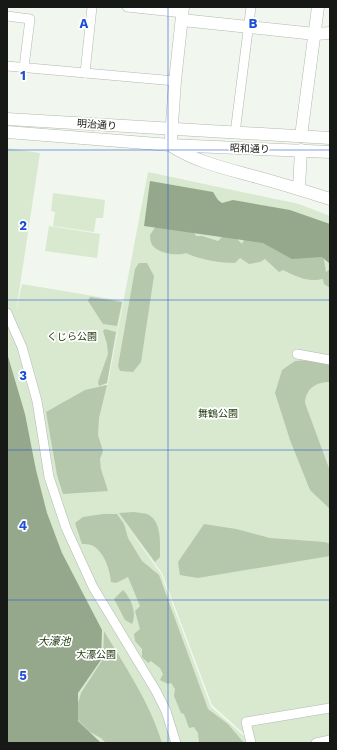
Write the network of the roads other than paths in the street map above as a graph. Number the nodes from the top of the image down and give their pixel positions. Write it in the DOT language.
graph roads {
  1 [pos="92,7"];
  2 [pos="127,7"];
  3 [pos="251,7"];
  4 [pos="318,7"];
  5 [pos="183,13"];
  6 [pos="7,16"];
  7 [pos="249,27"];
  8 [pos="330,32"];
  9 [pos="315,34"];
  10 [pos="7,66"];
  11 [pos="24,67"];
  12 [pos="85,73"];
  13 [pos="175,81"];
  14 [pos="7,119"];
  15 [pos="171,129"];
  16 [pos="7,132"];
  17 [pos="236,133"];
  18 [pos="301,136"];
  19 [pos="330,138"];
  20 [pos="170,145"];
  21 [pos="301,150"];
  22 [pos="330,152"];
  23 [pos="299,188"];
  24 [pos="330,200"];
  25 [pos="7,313"];
  26 [pos="297,354"];
  27 [pos="330,360"];
  28 [pos="330,708"];
  29 [pos="330,740"];
  30 [pos="176,743"];
  31 [pos="251,743"];
  32 [pos="316,743"];
  1 -- 12 [label="street"];
  2 -- 5 [label="street"];
  3 -- 7 [label="street"];
  4 -- 9 [label="street"];
  5 -- 7 [label="street"];
  5 -- 13 [label="street"];
  6 -- 11 [label="street"];
  7 -- 9 [label="street"];
  7 -- 17 [label="street"];
  8 -- 9 [label="street"];
  9 -- 18 [label="street"];
  10 -- 11 [label="street"];
  11 -- 12 [label="street"];
  12 -- 13 [label="street"];
  13 -- 15 [label="street"];
  14 -- 15 [label="street, 明治通り"];
  15 -- 17 [label="street, 昭和通り"];
  15 -- 20 [label="street"];
  16 -- 20 [label="street, 明治通り"];
  17 -- 18 [label="street, 昭和通り"];
  18 -- 19 [label="street, 昭和通り"];
  20 -- 21 [label="street, 昭和通り"];
  20 -- 23 [label="street, 明治通り"];
  21 -- 22 [label="street, 昭和通り"];
  21 -- 23 [label="street"];
  23 -- 24 [label="street, 明治通り"];
  25 -- 30 [label="street"];
  26 -- 27 [label="street"];
  28 -- 31 [label="street"];
  29 -- 32 [label="street"];
}
